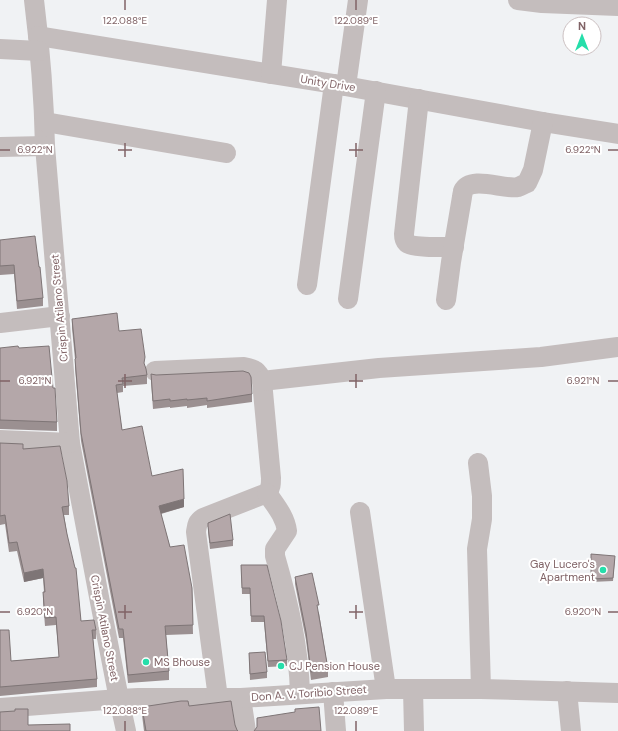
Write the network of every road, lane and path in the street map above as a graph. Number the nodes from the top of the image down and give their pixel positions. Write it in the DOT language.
graph roads {
  1 [pos="34,0"];
  2 [pos="277,0"];
  3 [pos="358,0"];
  4 [pos="518,0"];
  5 [pos="618,6"];
  6 [pos="39,43"];
  7 [pos="0,49"];
  8 [pos="271,74"];
  9 [pos="340,85"];
  10 [pos="376,91"];
  11 [pos="419,99"];
  12 [pos="45,122"];
  13 [pos="543,122"];
  14 [pos="618,134"];
  15 [pos="45,146"];
  16 [pos="0,148"];
  17 [pos="226,153"];
  18 [pos="454,247"];
  19 [pos="307,285"];
  20 [pos="348,299"];
  21 [pos="446,300"];
  22 [pos="60,316"];
  23 [pos="0,323"];
  24 [pos="618,347"];
  25 [pos="155,371"];
  26 [pos="262,381"];
  27 [pos="0,440"];
  28 [pos="70,443"];
  29 [pos="478,463"];
  30 [pos="267,493"];
  31 [pos="360,512"];
  32 [pos="386,689"];
  33 [pos="413,689"];
  34 [pos="481,689"];
  35 [pos="567,691"];
  36 [pos="333,692"];
  37 [pos="618,693"];
  38 [pos="300,694"];
  39 [pos="218,698"];
  40 [pos="241,698"];
  41 [pos="119,699"];
  42 [pos="0,708"];
  43 [pos="126,731"];
  44 [pos="246,731"];
  45 [pos="336,731"];
  46 [pos="414,731"];
  47 [pos="571,731"];
  1 -- 6 [label="street, Crispin Atilano Street"];
  2 -- 8 [label="street"];
  3 -- 9 [label="street"];
  4 -- 5 [label="street"];
  6 -- 7 [label="street, Unity Drive"];
  6 -- 8 [label="street, Unity Drive"];
  6 -- 12 [label="street, Crispin Atilano Street"];
  8 -- 9 [label="street, Unity Drive"];
  9 -- 10 [label="street, Unity Drive"];
  9 -- 19 [label="street"];
  10 -- 11 [label="street, Unity Drive"];
  10 -- 20 [label="street"];
  11 -- 13 [label="street, Unity Drive"];
  11 -- 18 [label="street"];
  12 -- 15 [label="street, Crispin Atilano Street"];
  12 -- 17 [label="street"];
  13 -- 14 [label="street, Unity Drive"];
  13 -- 18 [label="street"];
  15 -- 16 [label="street"];
  15 -- 22 [label="street, Crispin Atilano Street"];
  18 -- 21 [label="street"];
  22 -- 23 [label="street"];
  22 -- 28 [label="street, Crispin Atilano Street"];
  24 -- 26 [label="street"];
  25 -- 26 [label="street"];
  26 -- 30 [label="street"];
  27 -- 28 [label="street"];
  28 -- 41 [label="street, Crispin Atilano Street"];
  29 -- 34 [label="street"];
  30 -- 38 [label="street"];
  30 -- 39 [label="street"];
  31 -- 32 [label="street"];
  32 -- 33 [label="street, Don A. V. Toribio Street"];
  32 -- 36 [label="street, Don A. V. Toribio Street"];
  33 -- 34 [label="street, Don A. V. Toribio Street"];
  33 -- 46 [label="street"];
  34 -- 35 [label="street, Don A. V. Toribio Street"];
  35 -- 37 [label="street, Don A. V. Toribio Street"];
  35 -- 47 [label="street"];
  36 -- 38 [label="street, Don A. V. Toribio Street"];
  36 -- 45 [label="street"];
  38 -- 40 [label="street, Don A. V. Toribio Street"];
  39 -- 40 [label="street, Don A. V. Toribio Street"];
  39 -- 41 [label="street, Don A. V. Toribio Street"];
  40 -- 44 [label="street"];
  41 -- 42 [label="street, Don A. V. Toribio Street"];
  41 -- 43 [label="street, Crispin Atilano Street"];
}
